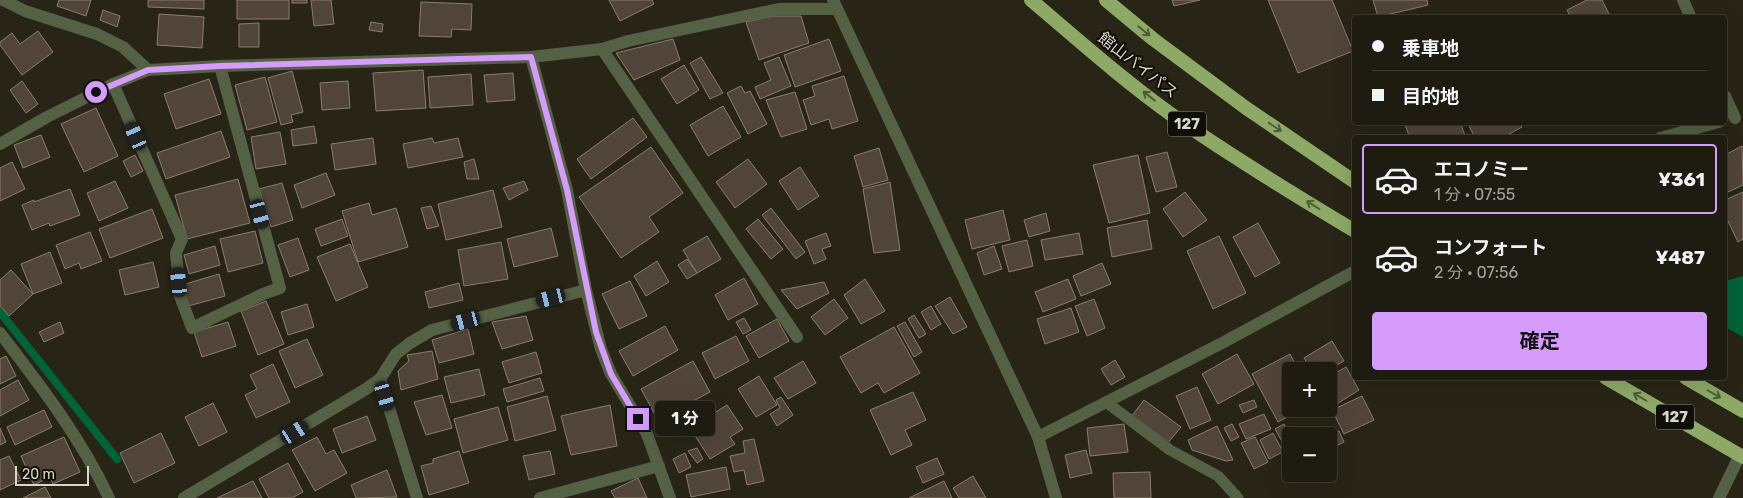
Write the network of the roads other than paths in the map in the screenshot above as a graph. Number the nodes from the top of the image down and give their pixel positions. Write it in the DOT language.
graph roads {
  1 [pos="4,0"];
  2 [pos="1031,0"];
  3 [pos="1106,0"];
  4 [pos="1683,0"];
  5 [pos="835,4"];
  6 [pos="1690,15"];
  7 [pos="602,49"];
  8 [pos="531,57"];
  9 [pos="220,66"];
  10 [pos="148,70"];
  11 [pos="113,84"];
  12 [pos="1727,101"];
  13 [pos="1734,118"];
  14 [pos="1707,125"];
  15 [pos="1671,135"];
  16 [pos="0,144"];
  17 [pos="1352,180"];
  18 [pos="1352,229"];
  19 [pos="1352,273"];
  20 [pos="586,290"];
  21 [pos="0,333"];
  22 [pos="797,337"];
  23 [pos="380,379"];
  24 [pos="1609,380"];
  25 [pos="1689,380"];
  26 [pos="1106,402"];
  27 [pos="1743,411"];
  28 [pos="1038,437"];
  29 [pos="1742,456"];
  30 [pos="660,466"];
  31 [pos="109,498"];
  32 [pos="184,498"];
  33 [pos="417,498"];
  34 [pos="540,498"];
  35 [pos="670,498"];
  36 [pos="1056,498"];
  37 [pos="1238,498"];
  38 [pos="1719,498"];
  1 -- 10 [label="street"];
  18 -- 2 [label="highway, 館山バイパス / 127, one-way"];
  3 -- 17 [label="highway, 館山バイパス, one-way"];
  4 -- 6 [label="street"];
  5 -- 7 [label="street"];
  5 -- 28 [label="street"];
  7 -- 8 [label="street"];
  7 -- 22 [label="street"];
  8 -- 9 [label="street"];
  8 -- 20 [label="street"];
  9 -- 10 [label="street"];
  9 -- 11 [label="street"];
  10 -- 11 [label="street"];
  11 -- 16 [label="street"];
  12 -- 13 [label="street"];
  14 -- 15 [label="street"];
  19 -- 26 [label="street"];
  20 -- 23 [label="street"];
  20 -- 30 [label="street"];
  21 -- 31 [label="street"];
  23 -- 32 [label="street"];
  23 -- 33 [label="street"];
  29 -- 24 [label="highway, 127, one-way"];
  25 -- 27 [label="highway, 127, one-way"];
  26 -- 28 [label="street"];
  26 -- 37 [label="lane"];
  28 -- 36 [label="street"];
  29 -- 38 [label="street"];
  30 -- 34 [label="street"];
  30 -- 35 [label="street"];
}
